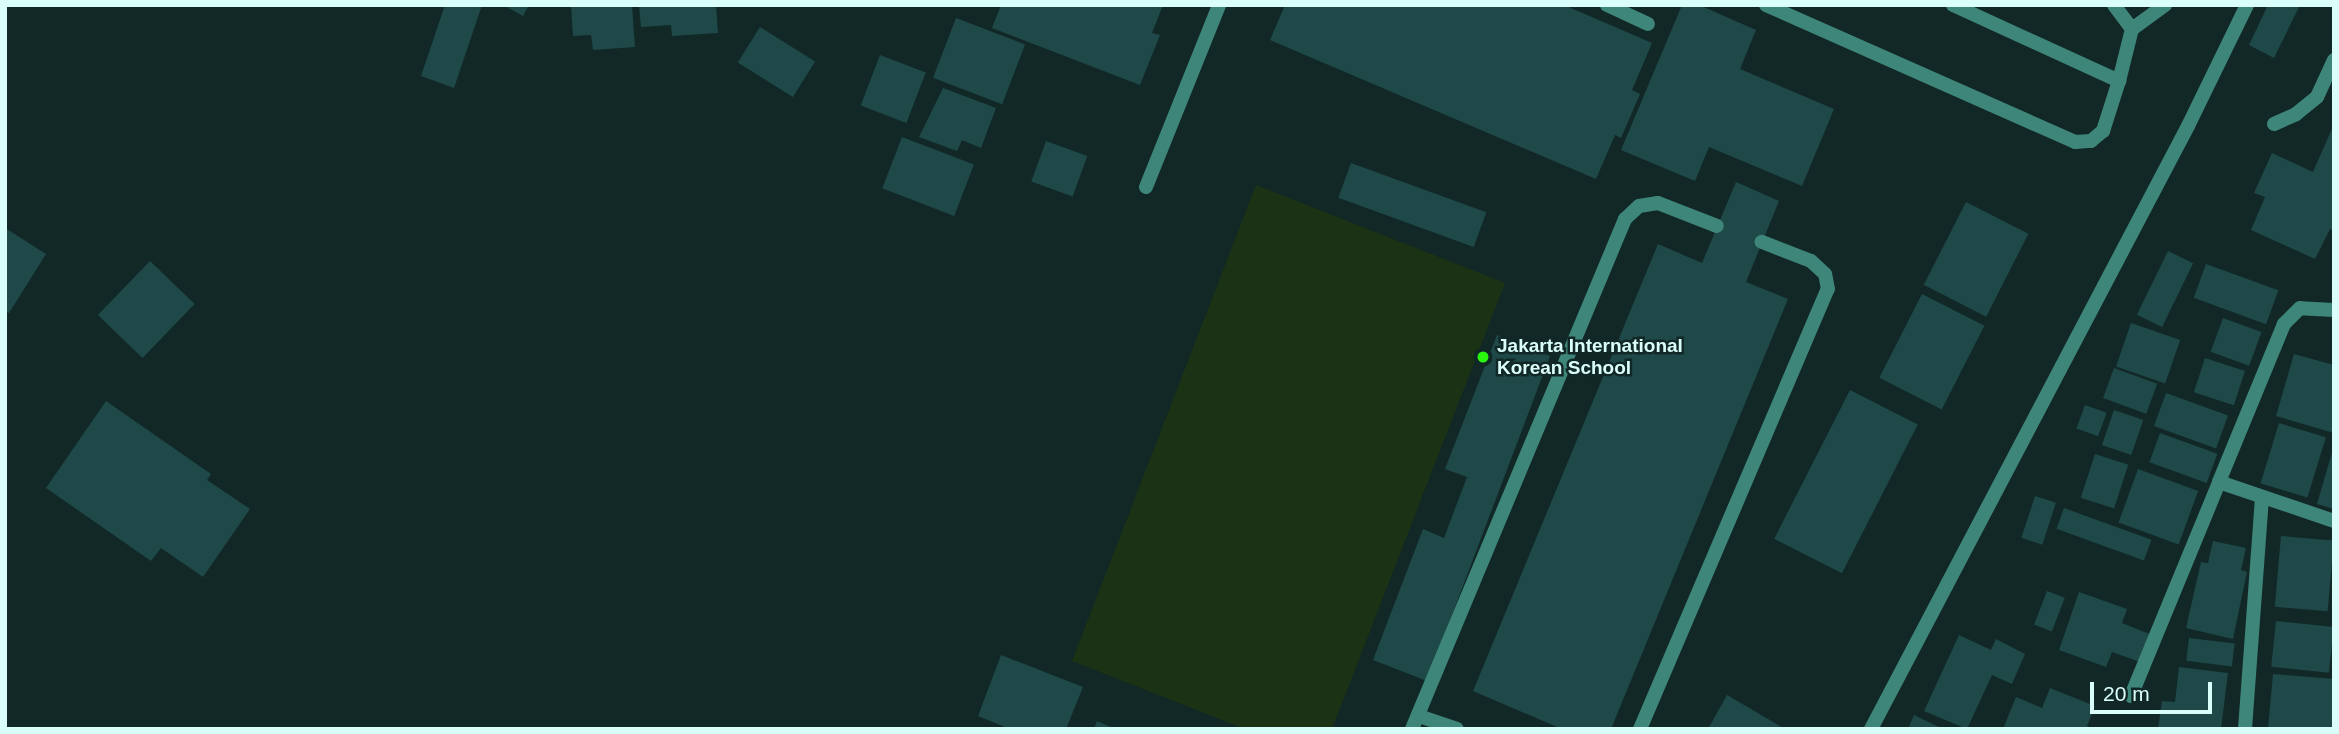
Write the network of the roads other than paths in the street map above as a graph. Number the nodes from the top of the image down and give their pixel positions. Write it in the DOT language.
graph roads {
  1 [pos="1219,5"];
  2 [pos="1607,5"];
  3 [pos="1766,5"];
  4 [pos="1953,5"];
  5 [pos="2113,5"];
  6 [pos="2165,5"];
  7 [pos="2247,5"];
  8 [pos="1648,24"];
  9 [pos="2132,29"];
  10 [pos="2334,60"];
  11 [pos="2119,81"];
  12 [pos="2274,124"];
  13 [pos="1146,187"];
  14 [pos="1717,226"];
  15 [pos="1762,242"];
  16 [pos="2334,310"];
  17 [pos="2219,482"];
  18 [pos="2262,499"];
  19 [pos="2334,521"];
  20 [pos="2131,696"];
  21 [pos="1416,722"];
  22 [pos="1457,729"];
  23 [pos="1640,729"];
  24 [pos="1871,729"];
  25 [pos="2245,729"];
  1 -- 13 [label="street"];
  2 -- 8 [label="street"];
  3 -- 11 [label="street"];
  4 -- 11 [label="street"];
  5 -- 9 [label="street"];
  6 -- 9 [label="street"];
  7 -- 24 [label="street"];
  9 -- 11 [label="street"];
  10 -- 12 [label="street"];
  14 -- 21 [label="street"];
  15 -- 23 [label="street"];
  16 -- 17 [label="street"];
  17 -- 18 [label="street"];
  17 -- 20 [label="street"];
  18 -- 19 [label="street"];
  18 -- 25 [label="street"];
  21 -- 22 [label="street"];
}
